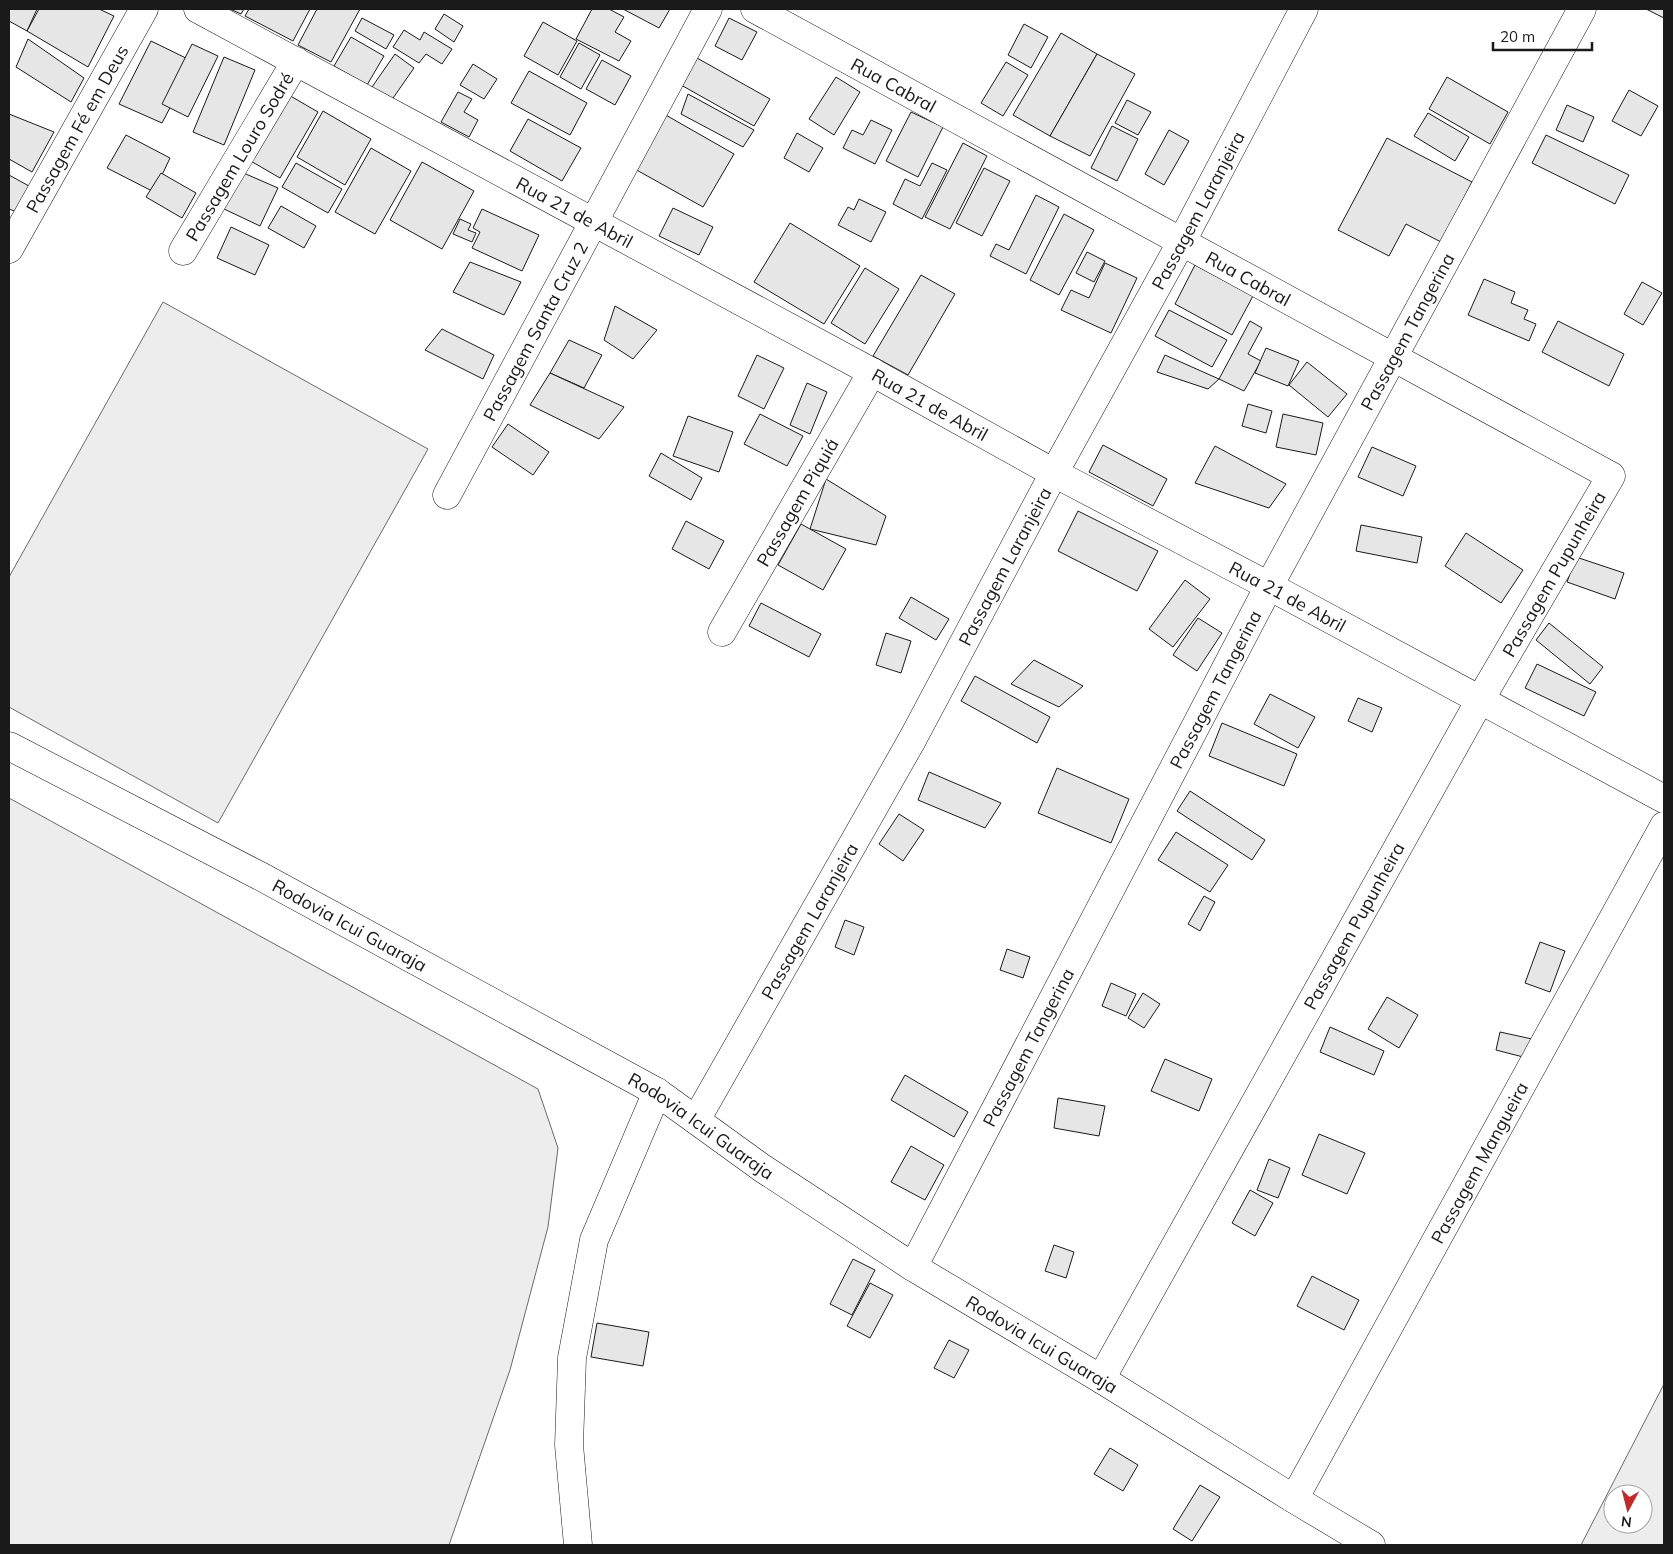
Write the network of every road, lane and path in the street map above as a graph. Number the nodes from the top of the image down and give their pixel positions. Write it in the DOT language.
graph roads {
  1 [pos="144,9"];
  2 [pos="198,9"];
  3 [pos="708,9"];
  4 [pos="755,9"];
  5 [pos="1304,9"];
  6 [pos="1582,9"];
  7 [pos="296,61"];
  8 [pos="594,222"];
  9 [pos="1182,241"];
  10 [pos="9,249"];
  11 [pos="183,251"];
  12 [pos="1394,357"];
  13 [pos="872,372"];
  14 [pos="1054,473"];
  15 [pos="1611,476"];
  16 [pos="447,495"];
  17 [pos="1269,586"];
  18 [pos="722,632"];
  19 [pos="1480,700"];
  20 [pos="9,746"];
  21 [pos="1664,799"];
  22 [pos="1664,826"];
  23 [pos="657,1092"];
  24 [pos="696,1120"];
  25 [pos="913,1266"];
  26 [pos="1102,1379"];
  27 [pos="1294,1499"];
  28 [pos="578,1545"];
  29 [pos="1371,1545"];
  1 -- 10 [label="street, Passagem Fé em Deus"];
  2 -- 7 [label="street, Rua 21 de Abril"];
  3 -- 8 [label="street, Passagem Santa Cruz 2"];
  4 -- 9 [label="street, Rua Cabral"];
  5 -- 9 [label="street, Passagem Laranjeira"];
  6 -- 12 [label="street, Passagem Tangerina"];
  7 -- 8 [label="street, Rua 21 de Abril"];
  7 -- 11 [label="street, Passagem Louro Sodré"];
  8 -- 13 [label="street, Rua 21 de Abril"];
  8 -- 16 [label="street, Passagem Santa Cruz 2"];
  9 -- 12 [label="street, Rua Cabral"];
  9 -- 14 [label="street, Passagem Laranjeira"];
  12 -- 15 [label="street, Rua Cabral"];
  12 -- 17 [label="street, Passagem Tangerina"];
  13 -- 14 [label="street, Rua 21 de Abril"];
  13 -- 18 [label="street, Passagem Piquiá"];
  14 -- 17 [label="street, Rua 21 de Abril"];
  14 -- 24 [label="street, Passagem Laranjeira"];
  15 -- 19 [label="street, Passagem Pupunheira"];
  17 -- 19 [label="street, Rua 21 de Abril"];
  17 -- 25 [label="street, Passagem Tangerina"];
  19 -- 21 [label="street, Rua 21 de Abril"];
  19 -- 26 [label="street, Passagem Pupunheira"];
  20 -- 23 [label="street, Rodovia Icui Guaraja"];
  22 -- 27 [label="street, Passagem Mangueira"];
  23 -- 24 [label="street, Rodovia Icui Guaraja"];
  23 -- 28 [label="street"];
  24 -- 25 [label="street, Rodovia Icui Guaraja"];
  25 -- 26 [label="street, Rodovia Icui Guaraja"];
  26 -- 27 [label="street, Rodovia Icui Guaraja"];
  27 -- 29 [label="street, Rodovia Icui Guaraja"];
}
